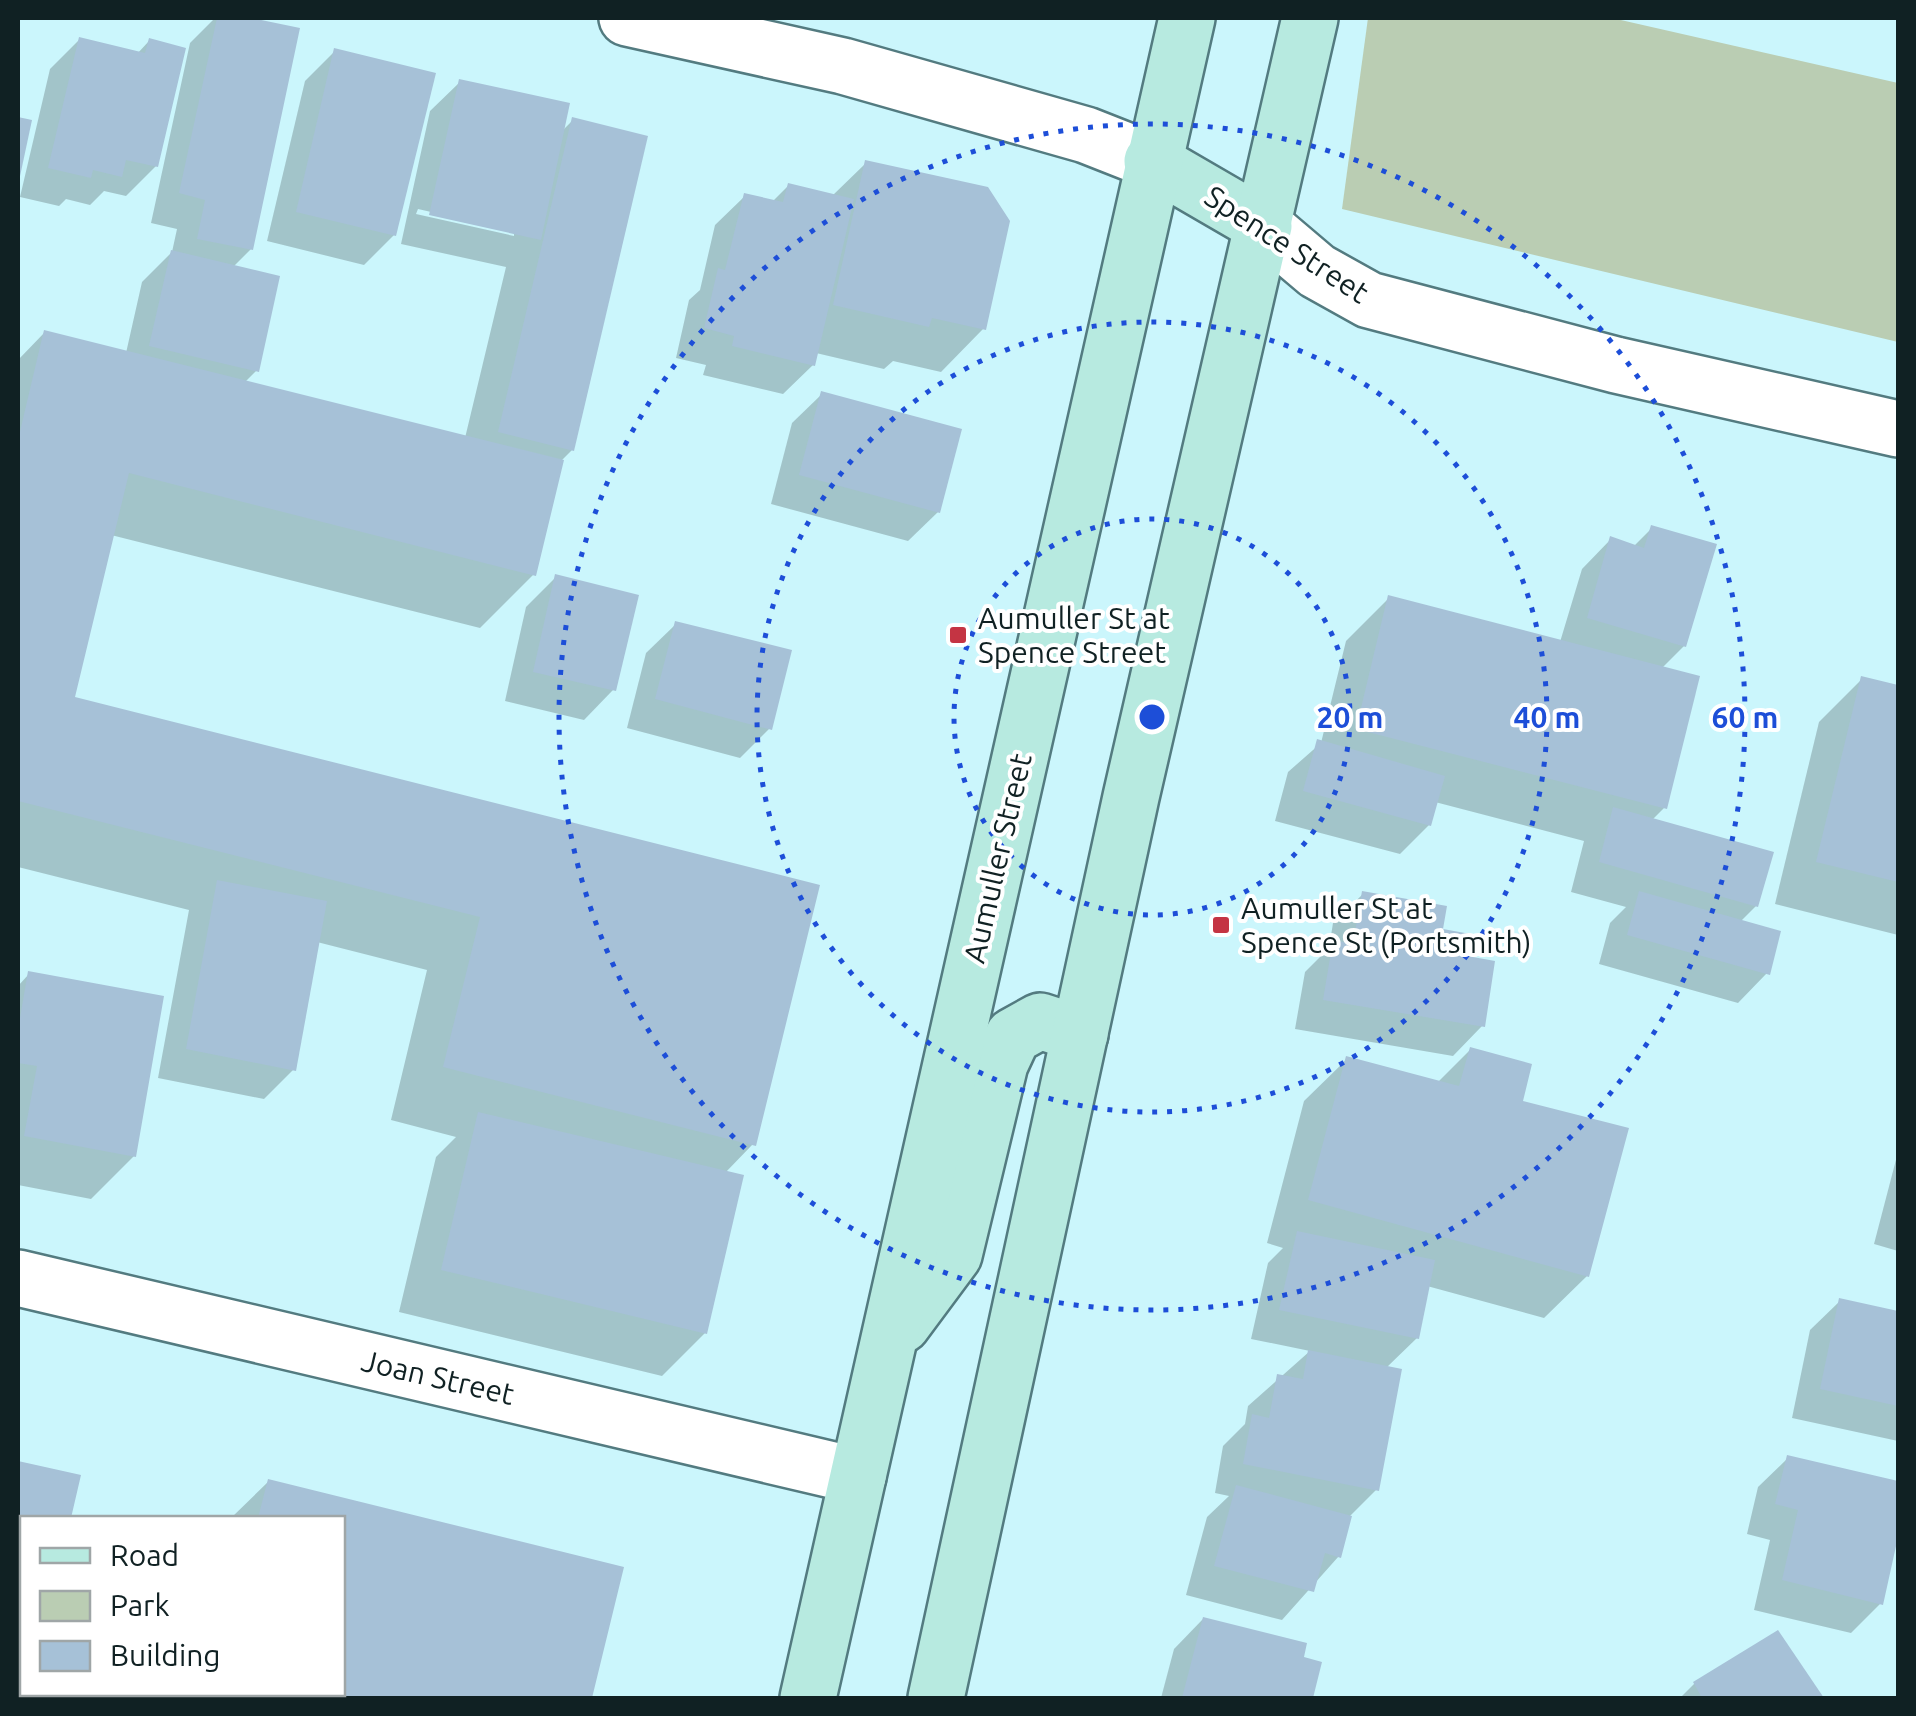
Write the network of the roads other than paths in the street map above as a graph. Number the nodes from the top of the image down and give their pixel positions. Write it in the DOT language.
graph roads {
  1 [pos="627,18"];
  2 [pos="1187,18"];
  3 [pos="1310,18"];
  4 [pos="1152,161"];
  5 [pos="1264,226"];
  6 [pos="1898,429"];
  7 [pos="1080,1034"];
  8 [pos="18,1278"];
  9 [pos="888,1344"];
  10 [pos="858,1476"];
  11 [pos="808,1698"];
  12 [pos="936,1698"];
  1 -- 4 [label="street, Spence Street"];
  2 -- 4 [label="main road, Aumuller Street"];
  3 -- 5 [label="main road"];
  4 -- 5 [label="main road, Spence Street"];
  4 -- 9 [label="main road, Aumuller Street"];
  5 -- 6 [label="street, Spence Street"];
  5 -- 7 [label="main road"];
  7 -- 9 [label="main road"];
  7 -- 12 [label="main road"];
  8 -- 10 [label="street, Joan Street"];
  9 -- 10 [label="main road, Aumuller Street"];
  10 -- 11 [label="main road, Aumuller Street"];
}
